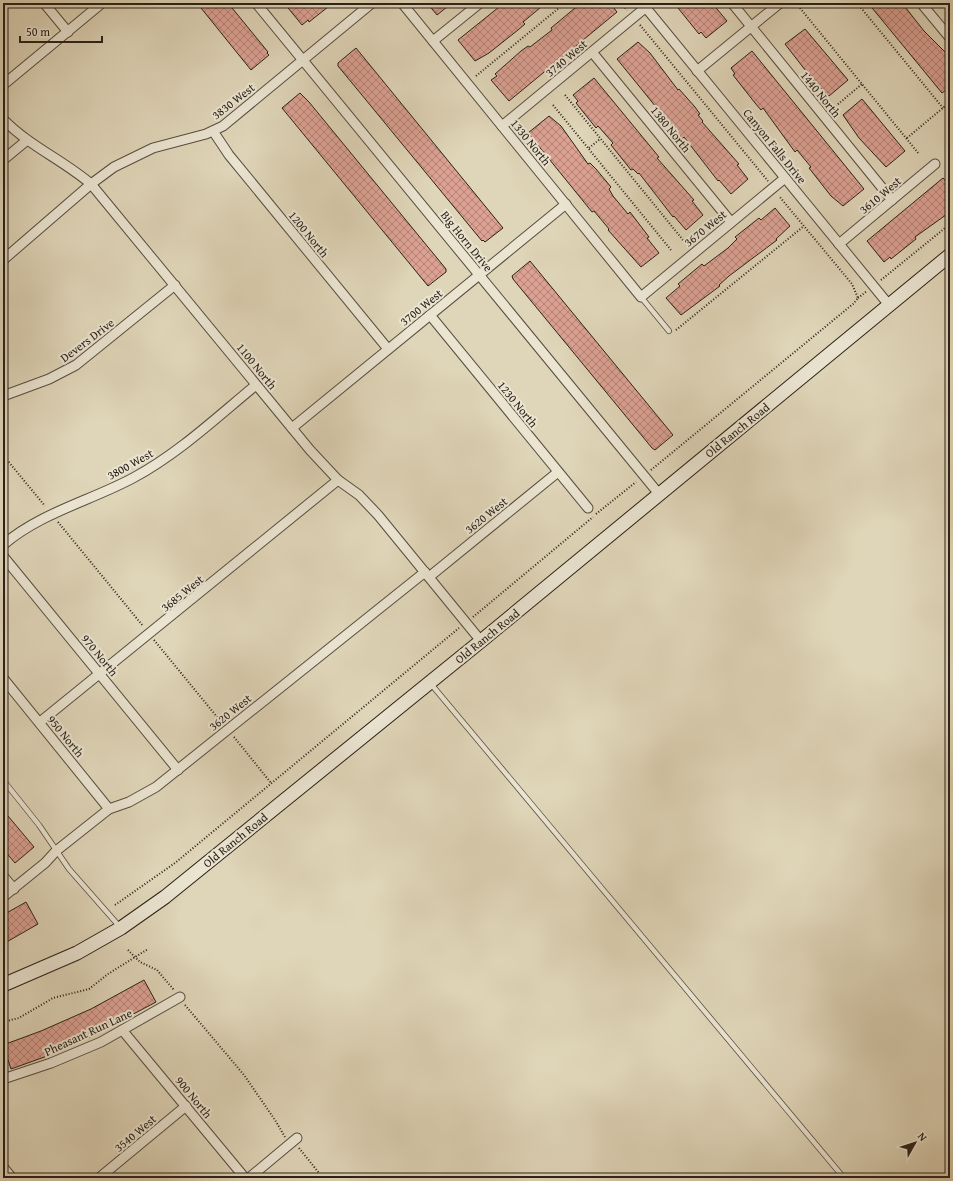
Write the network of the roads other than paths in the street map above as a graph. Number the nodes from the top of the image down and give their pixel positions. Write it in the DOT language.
graph roads {
  1 [pos="44,3"];
  2 [pos="102,3"];
  3 [pos="372,3"];
  4 [pos="402,3"];
  5 [pos="480,3"];
  6 [pos="732,3"];
  7 [pos="780,3"];
  8 [pos="922,3"];
  9 [pos="259,4"];
  10 [pos="644,5"];
  11 [pos="751,27"];
  12 [pos="68,32"];
  13 [pos="950,38"];
  14 [pos="433,42"];
  15 [pos="592,52"];
  16 [pos="303,60"];
  17 [pos="697,71"];
  18 [pos="3,85"];
  19 [pos="3,119"];
  20 [pos="502,126"];
  21 [pos="213,131"];
  22 [pos="26,140"];
  23 [pos="3,160"];
  24 [pos="935,164"];
  25 [pos="785,178"];
  26 [pos="91,184"];
  27 [pos="892,200"];
  28 [pos="566,204"];
  29 [pos="732,222"];
  30 [pos="839,244"];
  31 [pos="950,255"];
  32 [pos="3,260"];
  33 [pos="479,275"];
  34 [pos="175,285"];
  35 [pos="641,296"];
  36 [pos="889,305"];
  37 [pos="430,315"];
  38 [pos="669,331"];
  39 [pos="388,350"];
  40 [pos="256,385"];
  41 [pos="3,396"];
  42 [pos="292,428"];
  43 [pos="558,472"];
  44 [pos="338,480"];
  45 [pos="659,494"];
  46 [pos="588,508"];
  47 [pos="3,545"];
  48 [pos="3,556"];
  49 [pos="427,574"];
  50 [pos="481,641"];
  51 [pos="101,674"];
  52 [pos="3,678"];
  53 [pos="430,683"];
  54 [pos="40,722"];
  55 [pos="178,770"];
  56 [pos="3,780"];
  57 [pos="109,809"];
  58 [pos="56,851"];
  59 [pos="3,876"];
  60 [pos="14,889"];
  61 [pos="3,897"];
  62 [pos="121,928"];
  63 [pos="3,985"];
  64 [pos="180,997"];
  65 [pos="123,1030"];
  66 [pos="3,1079"];
  67 [pos="186,1106"];
  68 [pos="297,1138"];
  69 [pos="3,1168"];
  70 [pos="12,1178"];
  71 [pos="99,1178"];
  72 [pos="245,1178"];
  73 [pos="249,1178"];
  74 [pos="844,1178"];
  1 -- 12 [label="street"];
  2 -- 12 [label="street"];
  3 -- 16 [label="street, 3830 West"];
  4 -- 14 [label="street, 1330 North"];
  5 -- 14 [label="street"];
  6 -- 11 [label="street, 1440 North"];
  7 -- 11 [label="street"];
  8 -- 13 [label="street"];
  9 -- 16 [label="street, Big Horn Drive"];
  10 -- 15 [label="street, 3740 West"];
  10 -- 17 [label="street, Canyon Falls Drive"];
  11 -- 17 [label="street"];
  11 -- 27 [label="street, 1440 North"];
  12 -- 18 [label="street"];
  14 -- 20 [label="street, 1330 North"];
  15 -- 20 [label="street, 3740 West"];
  15 -- 29 [label="street, 1380 North"];
  16 -- 21 [label="street, 3830 West"];
  16 -- 33 [label="street, Big Horn Drive"];
  17 -- 25 [label="street, Canyon Falls Drive"];
  19 -- 22 [label="street, 1100 North"];
  20 -- 28 [label="street, 1330 North"];
  21 -- 26 [label="street, 3830 West"];
  21 -- 39 [label="street, 1200 North"];
  22 -- 23 [label="street"];
  22 -- 26 [label="street, 1100 North"];
  24 -- 27 [label="street, 3610 West"];
  25 -- 29 [label="street, 3670 West"];
  25 -- 30 [label="street, Canyon Falls Drive"];
  26 -- 32 [label="street, 3830 West"];
  26 -- 34 [label="street, 1100 North"];
  27 -- 30 [label="street, 3610 West"];
  28 -- 33 [label="street, 3700 West"];
  28 -- 35 [label="street, 1330 North"];
  29 -- 35 [label="street, 3670 West"];
  30 -- 36 [label="street, Canyon Falls Drive"];
  31 -- 36 [label="street, Old Ranch Road"];
  33 -- 37 [label="street, 3700 West"];
  33 -- 45 [label="street, Big Horn Drive"];
  34 -- 40 [label="street, 1100 North"];
  34 -- 41 [label="street, Devers Drive"];
  35 -- 38 [label="lane"];
  36 -- 45 [label="street, Old Ranch Road"];
  37 -- 39 [label="street, 3700 West"];
  37 -- 43 [label="street, 1230 North"];
  39 -- 42 [label="street, 3700 West"];
  40 -- 42 [label="street, 1100 North"];
  40 -- 47 [label="street, 3800 West"];
  42 -- 44 [label="street, 1100 North"];
  43 -- 46 [label="street, 1230 North"];
  43 -- 49 [label="street, 3620 West"];
  44 -- 49 [label="street, 1100 North"];
  44 -- 51 [label="street, 3685 West"];
  45 -- 50 [label="street, Old Ranch Road"];
  48 -- 51 [label="street, 970 North"];
  49 -- 50 [label="street, 1100 North"];
  49 -- 55 [label="street, 3620 West"];
  50 -- 53 [label="street, Old Ranch Road"];
  51 -- 54 [label="street, 3685 West"];
  51 -- 55 [label="street, 970 North"];
  52 -- 54 [label="street, 950 North"];
  53 -- 62 [label="street, Old Ranch Road"];
  53 -- 74 [label="lane"];
  54 -- 57 [label="street, 950 North"];
  55 -- 57 [label="street, 3620 West"];
  56 -- 58 [label="lane"];
  57 -- 58 [label="street, 3620 West"];
  58 -- 60 [label="street, 3620 West"];
  58 -- 62 [label="lane"];
  59 -- 60 [label="street"];
  60 -- 61 [label="street, 3620 West"];
  62 -- 63 [label="street, Old Ranch Road"];
  64 -- 65 [label="street, Pheasant Run Lane"];
  65 -- 66 [label="street, Pheasant Run Lane"];
  65 -- 67 [label="street, 900 North"];
  67 -- 71 [label="street, 3540 West"];
  67 -- 72 [label="street, 900 North"];
  68 -- 73 [label="street"];
  69 -- 70 [label="street"];
}
